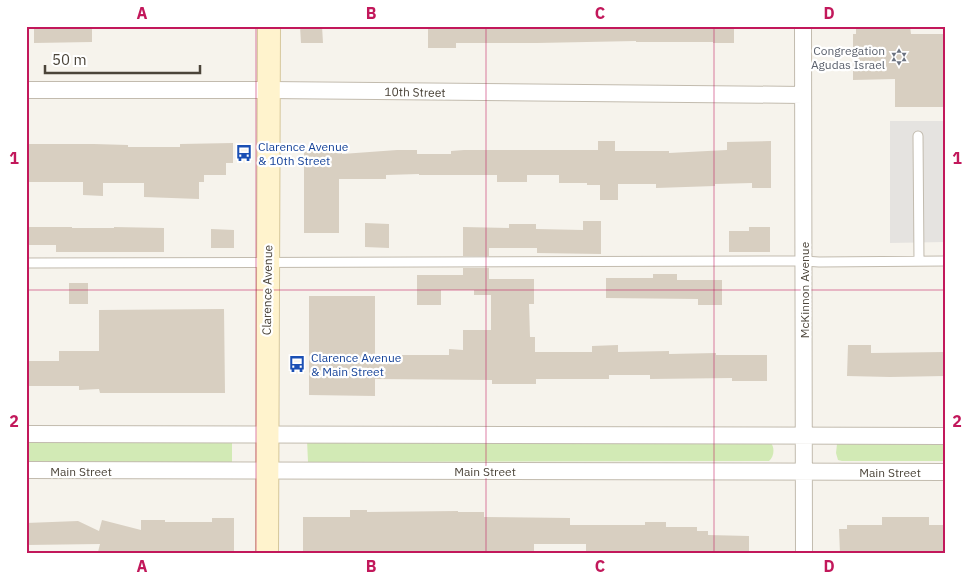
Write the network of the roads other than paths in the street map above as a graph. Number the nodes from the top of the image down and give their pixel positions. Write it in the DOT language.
graph roads {
  1 [pos="269,26"];
  2 [pos="803,26"];
  3 [pos="26,90"];
  4 [pos="269,90"];
  5 [pos="803,95"];
  6 [pos="918,136"];
  7 [pos="804,261"];
  8 [pos="919,261"];
  9 [pos="945,261"];
  10 [pos="268,262"];
  11 [pos="26,263"];
  12 [pos="26,434"];
  13 [pos="267,435"];
  14 [pos="804,435"];
  15 [pos="945,436"];
  16 [pos="26,470"];
  17 [pos="267,471"];
  18 [pos="804,472"];
  19 [pos="945,472"];
  20 [pos="267,554"];
  21 [pos="804,554"];
  1 -- 4 [label="main road, Clarence Avenue"];
  2 -- 5 [label="street, McKinnon Avenue"];
  3 -- 4 [label="street, 10th Street"];
  4 -- 5 [label="street, 10th Street"];
  4 -- 10 [label="main road, Clarence Avenue"];
  5 -- 7 [label="street, McKinnon Avenue"];
  6 -- 8 [label="lane"];
  7 -- 8 [label="lane"];
  7 -- 10 [label="lane"];
  7 -- 14 [label="street, McKinnon Avenue"];
  8 -- 9 [label="lane"];
  10 -- 11 [label="lane"];
  10 -- 13 [label="main road, Clarence Avenue"];
  12 -- 13 [label="street"];
  13 -- 14 [label="street"];
  13 -- 17 [label="main road, Clarence Avenue"];
  14 -- 15 [label="street"];
  14 -- 18 [label="street, McKinnon Avenue"];
  16 -- 17 [label="street, Main Street"];
  17 -- 18 [label="street, Main Street"];
  17 -- 20 [label="main road, Clarence Avenue"];
  18 -- 19 [label="street, Main Street"];
  18 -- 21 [label="street, McKinnon Avenue"];
}
